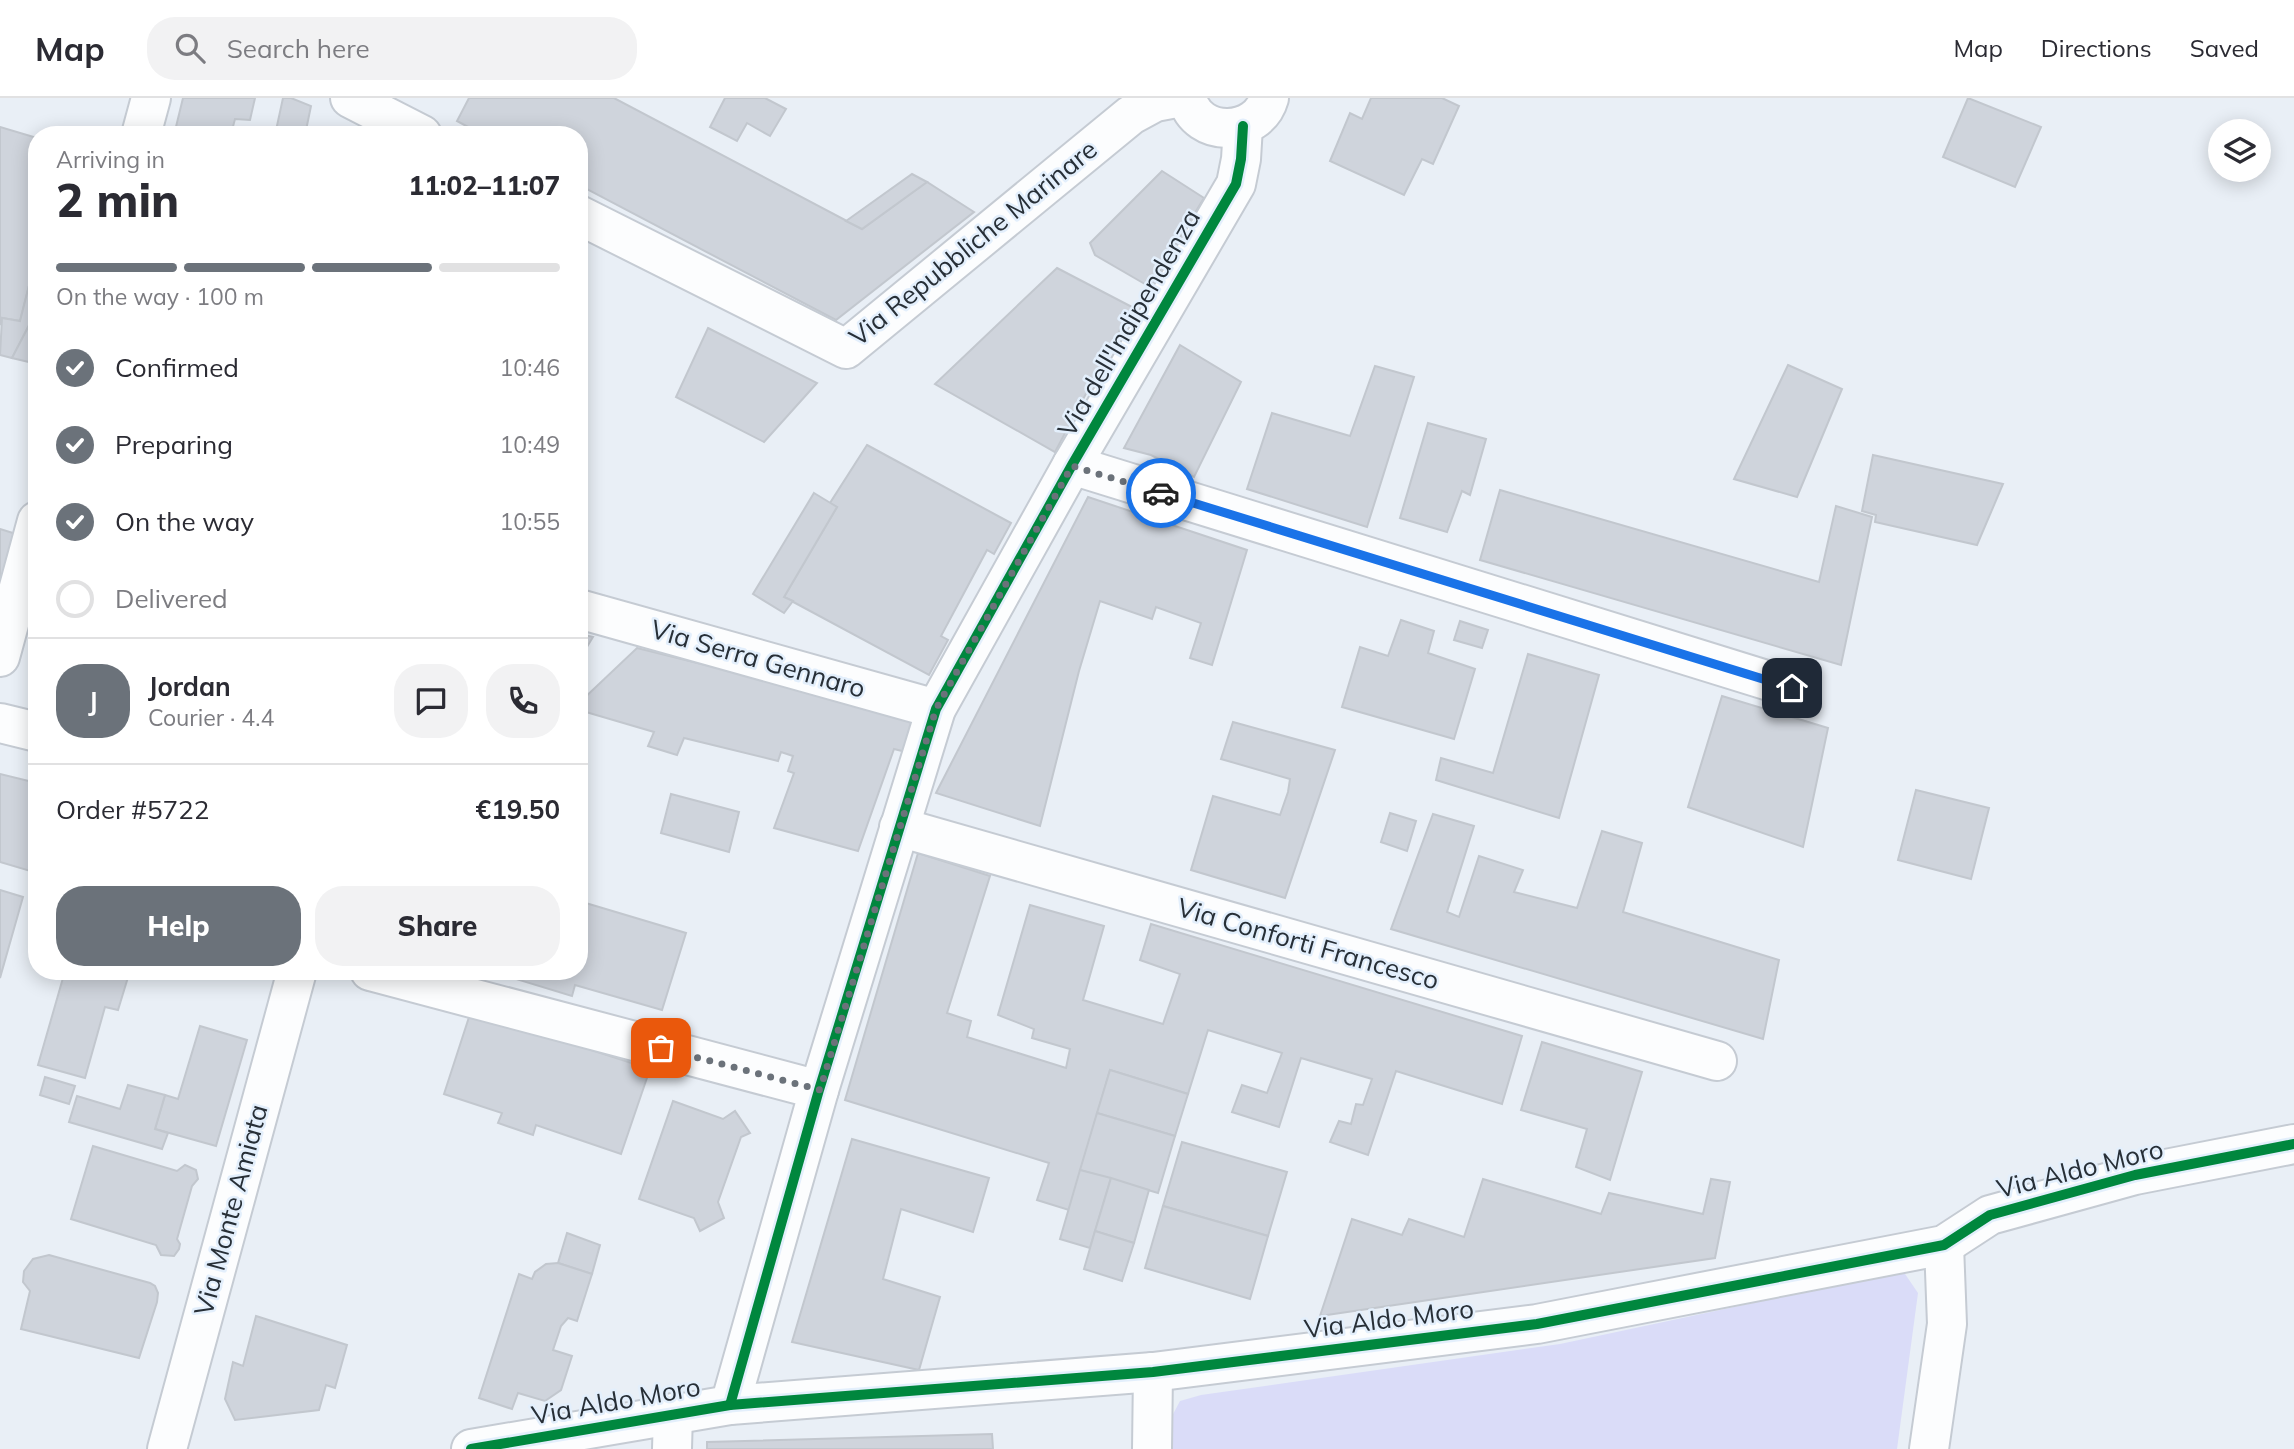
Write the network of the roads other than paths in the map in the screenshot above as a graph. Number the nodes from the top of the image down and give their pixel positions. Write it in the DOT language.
graph roads {
  1 [pos="151,98"];
  2 [pos="350,98"];
  3 [pos="1187,98"];
  4 [pos="1269,98"];
  5 [pos="1152,101"];
  6 [pos="143,126"];
  7 [pos="404,126"];
  8 [pos="1243,126"];
  9 [pos="588,220"];
  10 [pos="1072,466"];
  11 [pos="28,555"];
  12 [pos="588,612"];
  13 [pos="0,657"];
  14 [pos="1792,688"];
  15 [pos="936,709"];
  16 [pos="0,723"];
  17 [pos="28,730"];
  18 [pos="899,827"];
  19 [pos="295,980"];
  20 [pos="404,980"];
  21 [pos="1717,1061"];
  22 [pos="820,1090"];
  23 [pos="2294,1144"];
  24 [pos="1944,1245"];
  25 [pos="1153,1372"];
  26 [pos="730,1405"];
  27 [pos="673,1431"];
  28 [pos="167,1449"];
  29 [pos="471,1449"];
  30 [pos="1152,1449"];
  31 [pos="1929,1449"];
  1 -- 6 [label="street"];
  2 -- 7 [label="street"];
  3 -- 8 [label="street"];
  4 -- 8 [label="street"];
  5 -- 9 [label="street, Via Repubbliche Marinare"];
  8 -- 10 [label="street, Via dell'Indipendenza"];
  10 -- 14 [label="street"];
  10 -- 15 [label="street, Via dell'Indipendenza"];
  11 -- 13 [label="street"];
  12 -- 15 [label="street, Via Serra Gennaro"];
  15 -- 18 [label="street, Via dell'Indipendenza"];
  16 -- 17 [label="street"];
  18 -- 21 [label="street, Via Conforti Francesco"];
  18 -- 22 [label="street, Via dell'Indipendenza"];
  19 -- 28 [label="street, Via Monte Amiata"];
  20 -- 22 [label="street"];
  22 -- 26 [label="street, Via dell'Indipendenza"];
  23 -- 24 [label="street, Via Aldo Moro"];
  24 -- 25 [label="street, Via Aldo Moro"];
  24 -- 31 [label="street"];
  25 -- 26 [label="street, Via Aldo Moro"];
  25 -- 30 [label="street"];
  26 -- 27 [label="street, Via Aldo Moro"];
  27 -- 29 [label="street, Via Aldo Moro"];
}
